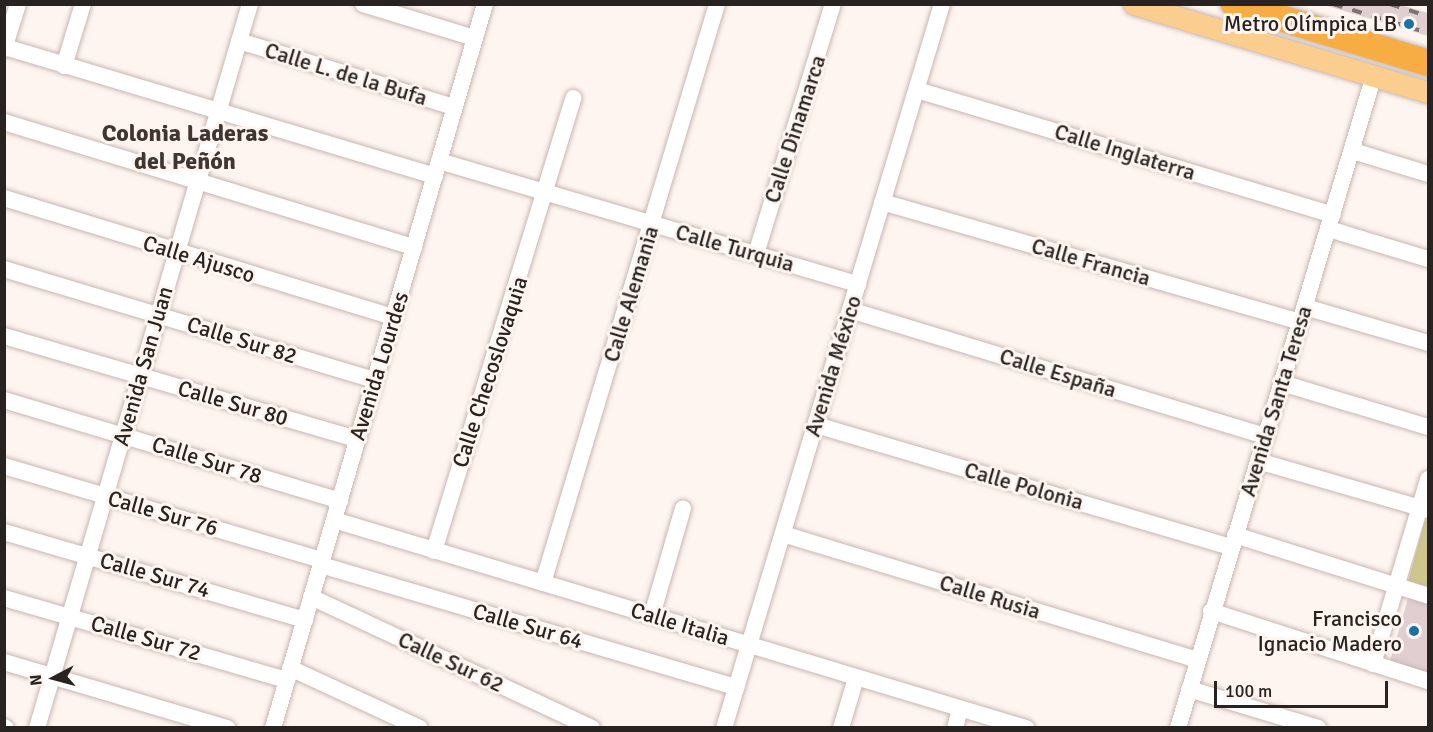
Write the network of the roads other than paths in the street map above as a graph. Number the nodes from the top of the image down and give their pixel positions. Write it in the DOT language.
graph roads {
  1 [pos="83,4"];
  2 [pos="250,4"];
  3 [pos="363,4"];
  4 [pos="485,4"];
  5 [pos="717,4"];
  6 [pos="834,4"];
  7 [pos="942,4"];
  8 [pos="1134,4"];
  9 [pos="1234,4"];
  10 [pos="13,8"];
  11 [pos="474,38"];
  12 [pos="239,41"];
  13 [pos="5,48"];
  14 [pos="1428,63"];
  15 [pos="64,66"];
  16 [pos="1374,75"];
  17 [pos="918,90"];
  18 [pos="1428,92"];
  19 [pos="573,98"];
  20 [pos="454,106"];
  21 [pos="218,111"];
  22 [pos="4,122"];
  23 [pos="1353,151"];
  24 [pos="437,168"];
  25 [pos="1428,174"];
  26 [pos="197,182"];
  27 [pos="545,194"];
  28 [pos="4,198"];
  29 [pos="882,202"];
  30 [pos="1331,222"];
  31 [pos="652,225"];
  32 [pos="414,247"];
  33 [pos="176,253"];
  34 [pos="756,254"];
  35 [pos="1428,259"];
  36 [pos="4,269"];
  37 [pos="858,284"];
  38 [pos="850,310"];
  39 [pos="158,314"];
  40 [pos="1302,314"];
  41 [pos="394,317"];
  42 [pos="4,336"];
  43 [pos="1428,343"];
  44 [pos="140,376"];
  45 [pos="375,380"];
  46 [pos="1282,383"];
  47 [pos="4,400"];
  48 [pos="816,424"];
  49 [pos="1428,427"];
  50 [pos="123,435"];
  51 [pos="1266,436"];
  52 [pos="357,439"];
  53 [pos="1258,460"];
  54 [pos="4,466"];
  55 [pos="1428,479"];
  56 [pos="104,495"];
  57 [pos="340,501"];
  58 [pos="683,508"];
  59 [pos="1424,509"];
  60 [pos="334,520"];
  61 [pos="4,531"];
  62 [pos="783,534"];
  63 [pos="1233,541"];
  64 [pos="434,551"];
  65 [pos="87,556"];
  66 [pos="321,563"];
  67 [pos="543,583"];
  68 [pos="1395,587"];
  69 [pos="1428,596"];
  70 [pos="311,597"];
  71 [pos="4,598"];
  72 [pos="1211,611"];
  73 [pos="652,615"];
  74 [pos="69,616"];
  75 [pos="305,620"];
  76 [pos="749,644"];
  77 [pos="1197,660"];
  78 [pos="4,662"];
  79 [pos="1372,664"];
  80 [pos="289,674"];
  81 [pos="52,676"];
  82 [pos="856,678"];
  83 [pos="1428,681"];
  84 [pos="736,687"];
  85 [pos="1189,688"];
  86 [pos="960,709"];
  87 [pos="37,728"];
  88 [pos="227,728"];
  89 [pos="273,728"];
  90 [pos="420,728"];
  91 [pos="592,728"];
  92 [pos="724,728"];
  93 [pos="842,728"];
  94 [pos="955,728"];
  95 [pos="1026,728"];
  96 [pos="1178,728"];
  97 [pos="1318,728"];
  1 -- 15 [label="street"];
  2 -- 12 [label="street, Avenida San Juan"];
  3 -- 11 [label="street"];
  4 -- 11 [label="street, Avenida Lourdes"];
  5 -- 31 [label="street, Calle Alemania"];
  6 -- 34 [label="street, Calle Dinamarca"];
  7 -- 17 [label="street, Avenida México"];
  8 -- 16 [label="main road"];
  9 -- 14 [label="highway"];
  10 -- 13 [label="street"];
  11 -- 20 [label="street, Avenida Lourdes"];
  12 -- 20 [label="street, Calle L. de la Bufa"];
  12 -- 21 [label="street, Avenida San Juan"];
  13 -- 15 [label="street, Calle Turquia"];
  15 -- 21 [label="street, Calle Turquia"];
  16 -- 18 [label="main road"];
  16 -- 23 [label="street, Avenida Santa Teresa"];
  17 -- 29 [label="street, Avenida México"];
  17 -- 30 [label="street, Calle Inglaterra"];
  19 -- 27 [label="street, Calle Checoslovaquia"];
  20 -- 24 [label="street, Avenida Lourdes"];
  21 -- 24 [label="street, Calle Turquia"];
  21 -- 26 [label="street, Avenida San Juan"];
  22 -- 26 [label="street"];
  23 -- 25 [label="street"];
  23 -- 30 [label="street, Avenida Santa Teresa"];
  24 -- 27 [label="street, Calle Turquia"];
  24 -- 32 [label="street, Avenida Lourdes"];
  26 -- 32 [label="street"];
  26 -- 33 [label="street, Avenida San Juan"];
  27 -- 31 [label="street, Calle Turquia"];
  27 -- 64 [label="street, Calle Checoslovaquia"];
  28 -- 33 [label="street, Calle Ajusco"];
  29 -- 37 [label="street, Avenida México"];
  29 -- 40 [label="street, Calle Francia"];
  30 -- 35 [label="street, Calle Inglaterra"];
  30 -- 40 [label="street, Avenida Santa Teresa"];
  31 -- 34 [label="street, Calle Turquia"];
  31 -- 67 [label="street, Calle Alemania"];
  32 -- 41 [label="street, Avenida Lourdes"];
  33 -- 39 [label="street, Avenida San Juan"];
  33 -- 41 [label="street, Calle Ajusco"];
  34 -- 37 [label="street, Calle Turquia"];
  36 -- 39 [label="street, Calle Sur 82"];
  37 -- 38 [label="street, Avenida México"];
  38 -- 48 [label="street, Avenida México"];
  38 -- 51 [label="street, Calle España"];
  39 -- 44 [label="street, Avenida San Juan"];
  39 -- 45 [label="street, Calle Sur 82"];
  40 -- 43 [label="street, Calle Francia"];
  40 -- 46 [label="street, Avenida Santa Teresa"];
  41 -- 45 [label="street, Avenida Lourdes"];
  42 -- 44 [label="street, Calle Sur 80"];
  44 -- 50 [label="street, Avenida San Juan"];
  44 -- 52 [label="street, Calle Sur 80"];
  45 -- 52 [label="street, Avenida Lourdes"];
  46 -- 49 [label="street"];
  46 -- 51 [label="street, Avenida Santa Teresa"];
  47 -- 50 [label="street, Calle Sur 78"];
  48 -- 62 [label="street, Avenida México"];
  48 -- 63 [label="street, Calle Polonia"];
  50 -- 56 [label="street, Avenida San Juan"];
  50 -- 57 [label="street, Calle Sur 78"];
  51 -- 53 [label="street, Avenida Santa Teresa"];
  52 -- 57 [label="street, Avenida Lourdes"];
  53 -- 59 [label="street"];
  53 -- 63 [label="street, Avenida Santa Teresa"];
  54 -- 56 [label="street, Calle Sur 76"];
  55 -- 59 [label="street"];
  56 -- 65 [label="street, Avenida San Juan"];
  56 -- 66 [label="street, Calle Sur 76"];
  57 -- 60 [label="street, Avenida Lourdes"];
  58 -- 73 [label="street"];
  59 -- 68 [label="street"];
  60 -- 64 [label="street, Calle Italia"];
  60 -- 66 [label="street, Avenida Lourdes"];
  61 -- 65 [label="street, Calle Sur 74"];
  62 -- 76 [label="street, Avenida México"];
  62 -- 77 [label="street, Calle Rusia"];
  63 -- 68 [label="street, Calle Polonia"];
  63 -- 72 [label="street, Avenida Santa Teresa"];
  64 -- 67 [label="street, Calle Italia"];
  65 -- 74 [label="street, Avenida San Juan"];
  65 -- 75 [label="street, Calle Sur 74"];
  66 -- 70 [label="street, Avenida Lourdes"];
  66 -- 84 [label="street, Calle Sur 64"];
  67 -- 73 [label="street, Calle Italia"];
  68 -- 69 [label="street, Calle Polonia"];
  68 -- 79 [label="street"];
  70 -- 75 [label="street, Avenida Lourdes"];
  70 -- 91 [label="street, Calle Sur 62"];
  71 -- 74 [label="street, Calle Sur 72"];
  72 -- 77 [label="street, Avenida Santa Teresa"];
  72 -- 79 [label="street"];
  73 -- 76 [label="street, Calle Italia"];
  74 -- 80 [label="street, Calle Sur 72"];
  74 -- 81 [label="street, Avenida San Juan"];
  75 -- 80 [label="street, Avenida Lourdes"];
  76 -- 82 [label="street, Calle Italia"];
  76 -- 84 [label="street, Avenida México"];
  77 -- 85 [label="street, Avenida Santa Teresa"];
  78 -- 81 [label="street"];
  79 -- 83 [label="street"];
  80 -- 89 [label="street, Avenida Lourdes"];
  80 -- 90 [label="street, Calle Sur 72"];
  81 -- 87 [label="street, Avenida San Juan"];
  81 -- 88 [label="street"];
  82 -- 86 [label="street, Calle Italia"];
  82 -- 93 [label="street"];
  84 -- 92 [label="street, Avenida México"];
  85 -- 96 [label="street, Avenida Santa Teresa"];
  85 -- 97 [label="street"];
  86 -- 94 [label="street"];
  86 -- 95 [label="street, Calle Italia"];
}
